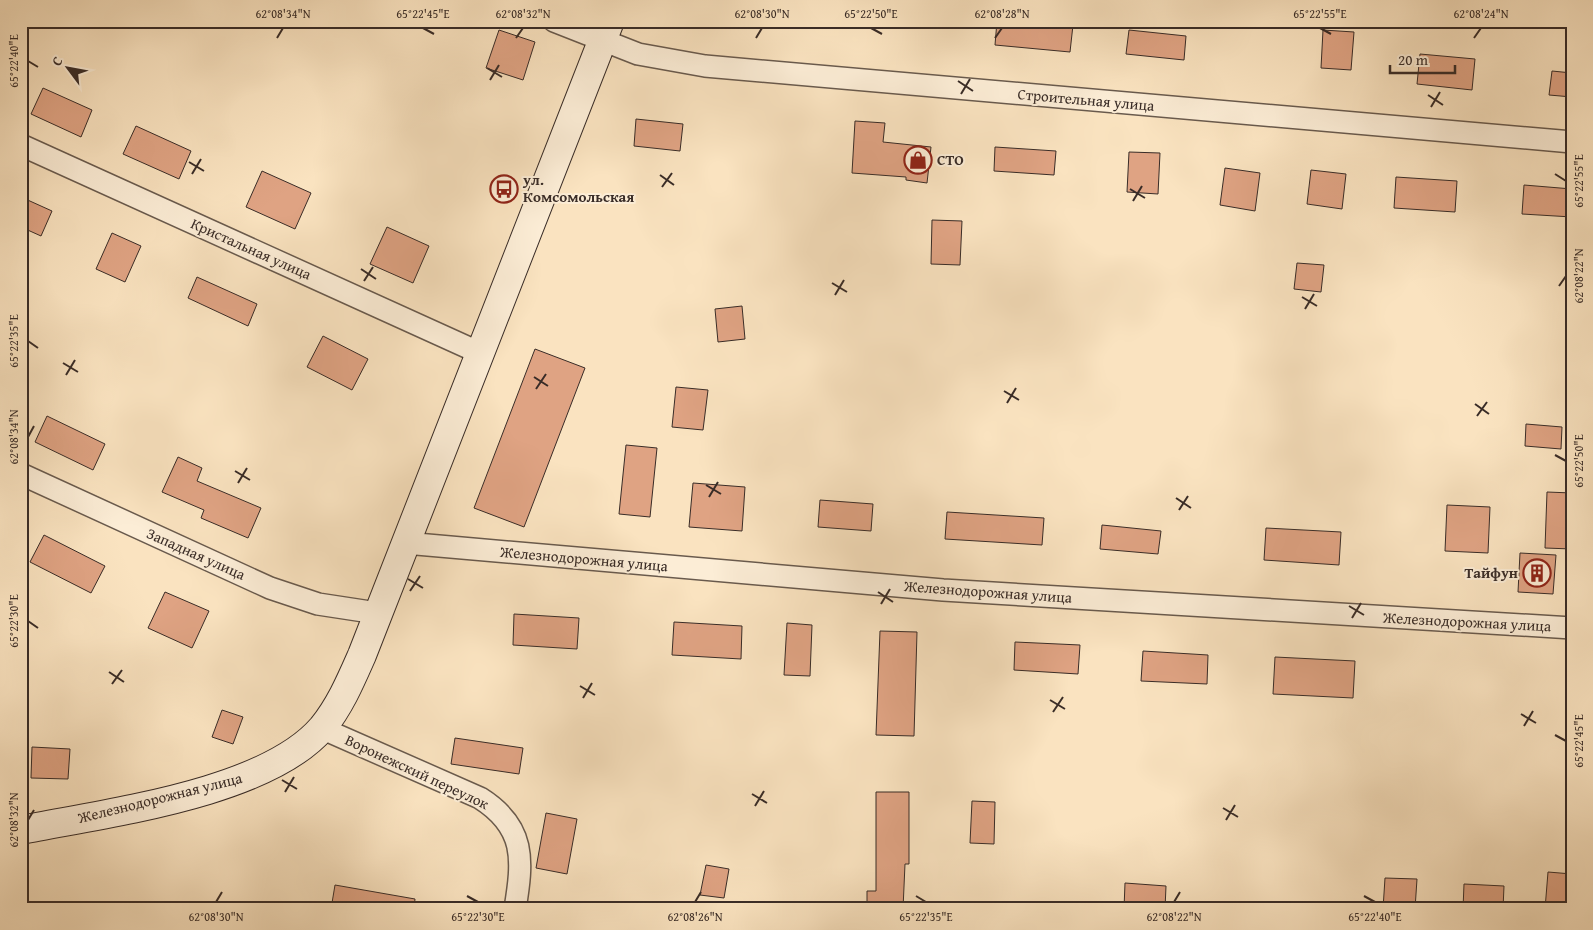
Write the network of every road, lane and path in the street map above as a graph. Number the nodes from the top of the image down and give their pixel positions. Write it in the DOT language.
graph roads {
  1 [pos="554,21"];
  2 [pos="606,31"];
  3 [pos="1572,142"];
  4 [pos="21,145"];
  5 [pos="480,354"];
  6 [pos="21,474"];
  7 [pos="405,544"];
  8 [pos="378,614"];
  9 [pos="1572,628"];
  10 [pos="321,728"];
  11 [pos="21,830"];
  12 [pos="515,909"];
  1 -- 2 [label="street, Строительная улица"];
  2 -- 3 [label="street, Строительная улица"];
  2 -- 5 [label="main road, Железнодорожная улица"];
  4 -- 5 [label="street, Кристальная улица"];
  5 -- 7 [label="main road, Железнодорожная улица"];
  6 -- 8 [label="street, Западная улица"];
  7 -- 8 [label="main road, Железнодорожная улица"];
  7 -- 9 [label="street, Железнодорожная улица"];
  8 -- 10 [label="main road, Железнодорожная улица"];
  10 -- 11 [label="main road, Железнодорожная улица"];
  10 -- 12 [label="street, Воронежский переулок"];
}
